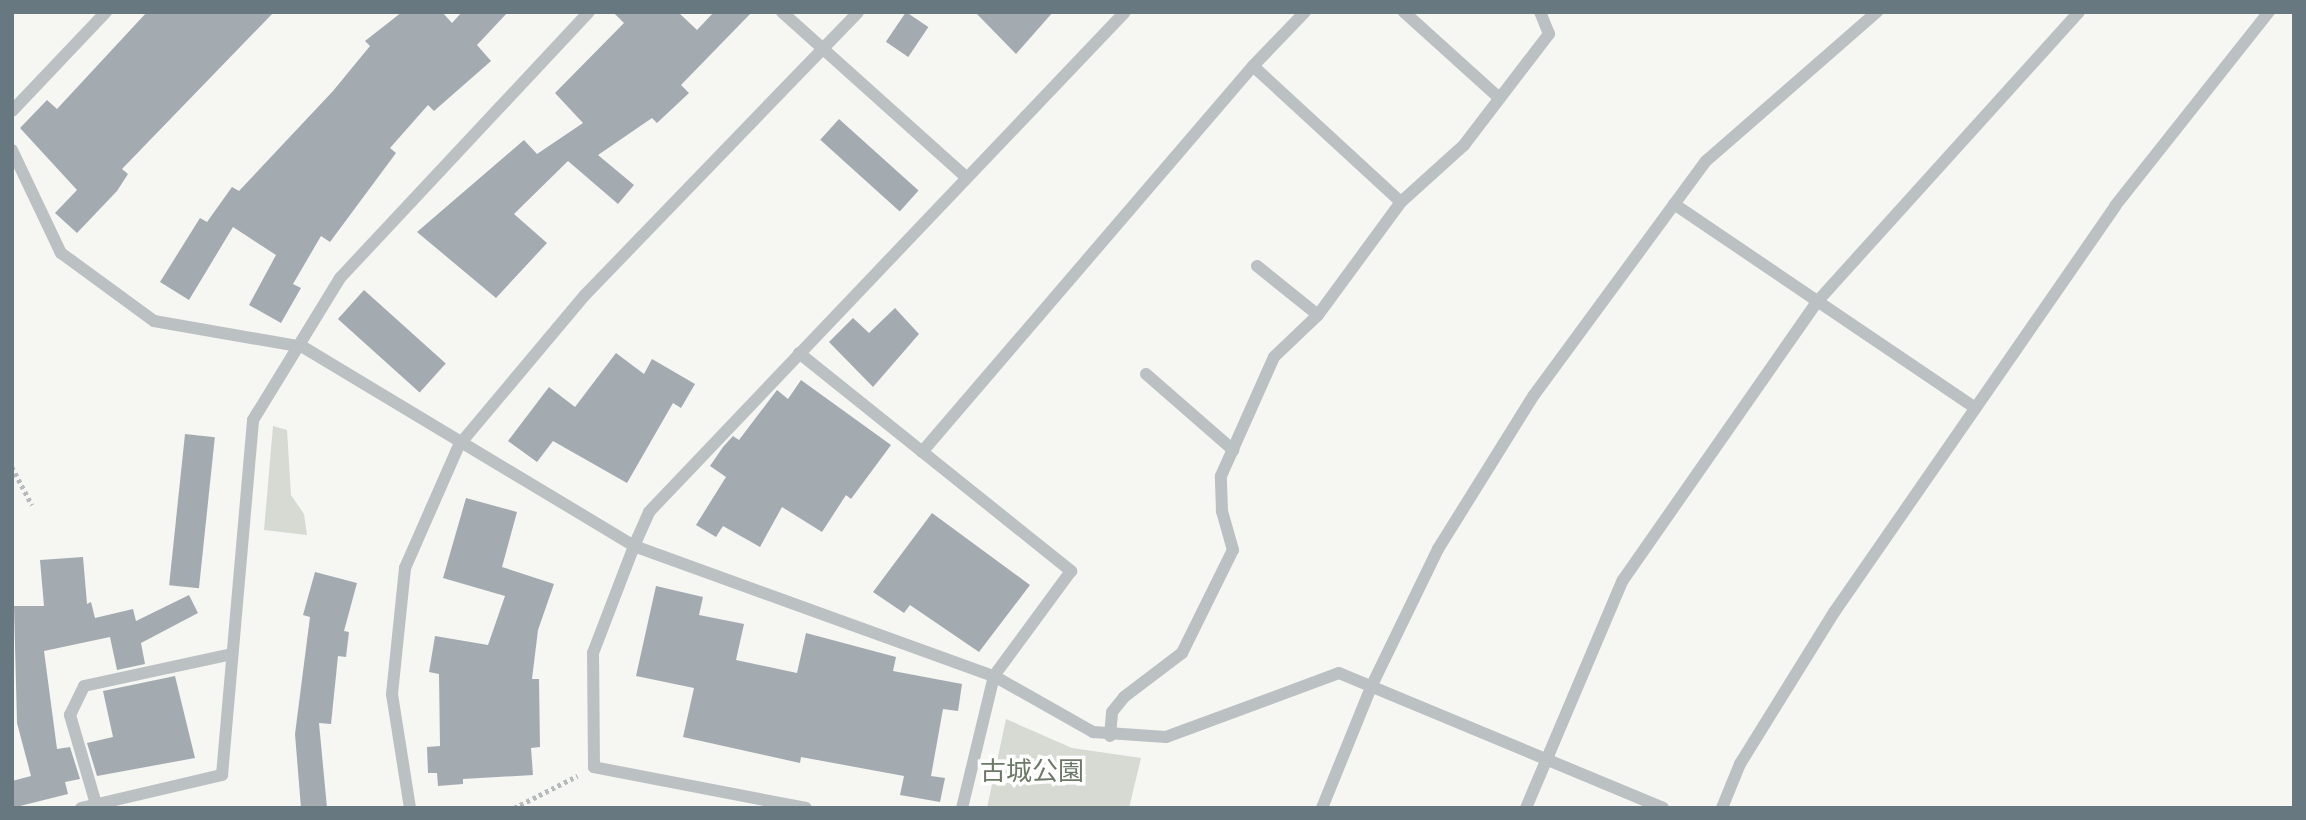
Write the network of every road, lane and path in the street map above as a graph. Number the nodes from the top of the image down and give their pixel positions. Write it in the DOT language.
graph roads {
  1 [pos="106,12"];
  2 [pos="589,12"];
  3 [pos="782,12"];
  4 [pos="858,12"];
  5 [pos="1125,12"];
  6 [pos="1305,12"];
  7 [pos="1404,12"];
  8 [pos="1541,12"];
  9 [pos="1877,12"];
  10 [pos="2079,12"];
  11 [pos="2268,13"];
  12 [pos="823,49"];
  13 [pos="1253,66"];
  14 [pos="1497,96"];
  15 [pos="12,111"];
  16 [pos="12,150"];
  17 [pos="965,176"];
  18 [pos="1401,202"];
  19 [pos="1674,204"];
  20 [pos="1257,266"];
  21 [pos="1816,303"];
  22 [pos="1318,315"];
  23 [pos="303,347"];
  24 [pos="799,354"];
  25 [pos="1146,374"];
  26 [pos="1975,408"];
  27 [pos="459,445"];
  28 [pos="1233,450"];
  29 [pos="922,452"];
  30 [pos="12,467"];
  31 [pos="32,505"];
  32 [pos="634,546"];
  33 [pos="232,654"];
  34 [pos="994,676"];
  35 [pos="1372,685"];
  36 [pos="1110,736"];
  37 [pos="1546,760"];
  38 [pos="594,767"];
  39 [pos="96,804"];
  40 [pos="81,808"];
  41 [pos="410,808"];
  42 [pos="514,808"];
  43 [pos="806,808"];
  44 [pos="962,808"];
  45 [pos="1322,808"];
  46 [pos="1526,808"];
  47 [pos="1663,808"];
  48 [pos="1721,808"];
  1 -- 15 [label="street"];
  2 -- 23 [label="street"];
  3 -- 12 [label="street"];
  4 -- 12 [label="street"];
  5 -- 17 [label="street"];
  6 -- 13 [label="street"];
  7 -- 14 [label="street"];
  8 -- 14 [label="street"];
  9 -- 19 [label="street"];
  10 -- 21 [label="street"];
  11 -- 26 [label="street"];
  12 -- 17 [label="street"];
  12 -- 27 [label="street"];
  13 -- 18 [label="street"];
  13 -- 29 [label="street"];
  14 -- 18 [label="street"];
  16 -- 23 [label="street"];
  17 -- 24 [label="street"];
  18 -- 22 [label="street"];
  19 -- 21 [label="street"];
  19 -- 35 [label="street"];
  20 -- 22 [label="street"];
  21 -- 26 [label="street"];
  21 -- 37 [label="street"];
  22 -- 28 [label="street"];
  23 -- 27 [label="street"];
  23 -- 33 [label="street"];
  24 -- 29 [label="street"];
  24 -- 32 [label="street"];
  25 -- 28 [label="street"];
  26 -- 48 [label="street"];
  27 -- 32 [label="street"];
  27 -- 41 [label="street"];
  28 -- 36 [label="street"];
  29 -- 34 [label="street"];
  30 -- 31 [label="path"];
  32 -- 34 [label="street"];
  32 -- 38 [label="street"];
  33 -- 39 [label="street"];
  33 -- 39 [label="street"];
  34 -- 36 [label="street"];
  34 -- 44 [label="street"];
  35 -- 36 [label="street"];
  35 -- 37 [label="street"];
  35 -- 45 [label="street"];
  37 -- 46 [label="street"];
  37 -- 47 [label="street"];
  38 -- 42 [label="path"];
  38 -- 43 [label="street"];
  39 -- 40 [label="street"];
}
